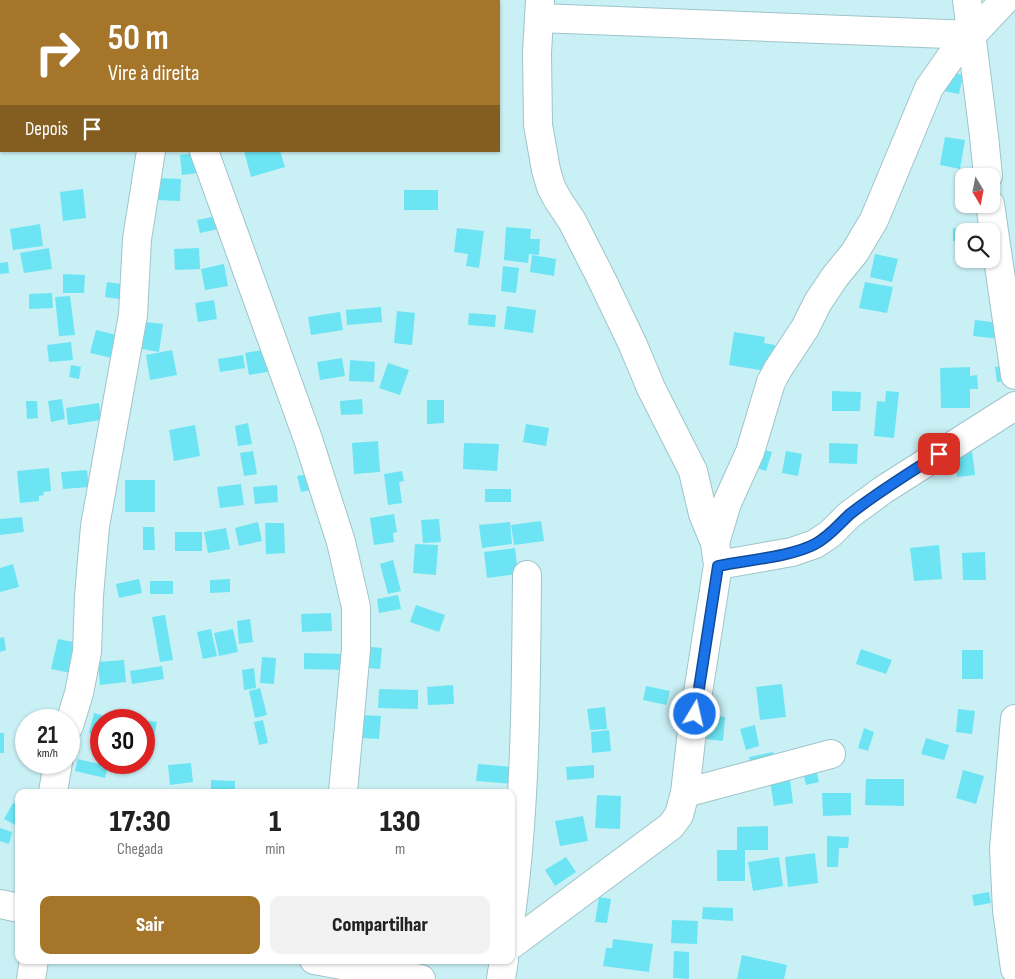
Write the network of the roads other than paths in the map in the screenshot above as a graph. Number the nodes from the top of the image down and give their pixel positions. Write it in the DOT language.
graph roads {
  1 [pos="967,0"];
  2 [pos="1005,0"];
  3 [pos="539,9"];
  4 [pos="973,35"];
  5 [pos="151,152"];
  6 [pos="204,152"];
  7 [pos="987,168"];
  8 [pos="991,213"];
  9 [pos="1015,375"];
  10 [pos="1015,406"];
  11 [pos="716,554"];
  12 [pos="526,574"];
  13 [pos="74,709"];
  14 [pos="1015,719"];
  15 [pos="832,754"];
  16 [pos="56,774"];
  17 [pos="54,789"];
  18 [pos="343,789"];
  19 [pos="685,793"];
  20 [pos="515,888"];
  21 [pos="0,904"];
  22 [pos="15,907"];
  23 [pos="515,943"];
  24 [pos="33,964"];
  25 [pos="503,964"];
  26 [pos="324,965"];
  27 [pos="1015,969"];
  28 [pos="31,979"];
  29 [pos="421,979"];
  30 [pos="501,979"];
  1 -- 4 [label="street"];
  2 -- 4 [label="street"];
  3 -- 4 [label="street"];
  3 -- 11 [label="street"];
  4 -- 7 [label="street"];
  4 -- 11 [label="street"];
  5 -- 13 [label="street"];
  6 -- 18 [label="street"];
  8 -- 9 [label="street"];
  10 -- 11 [label="street"];
  11 -- 19 [label="street"];
  12 -- 20 [label="street"];
  14 -- 27 [label="street"];
  15 -- 19 [label="street"];
  16 -- 17 [label="street"];
  19 -- 23 [label="street"];
  21 -- 22 [label="street"];
  24 -- 28 [label="street"];
  25 -- 30 [label="street"];
  26 -- 29 [label="street"];
}
